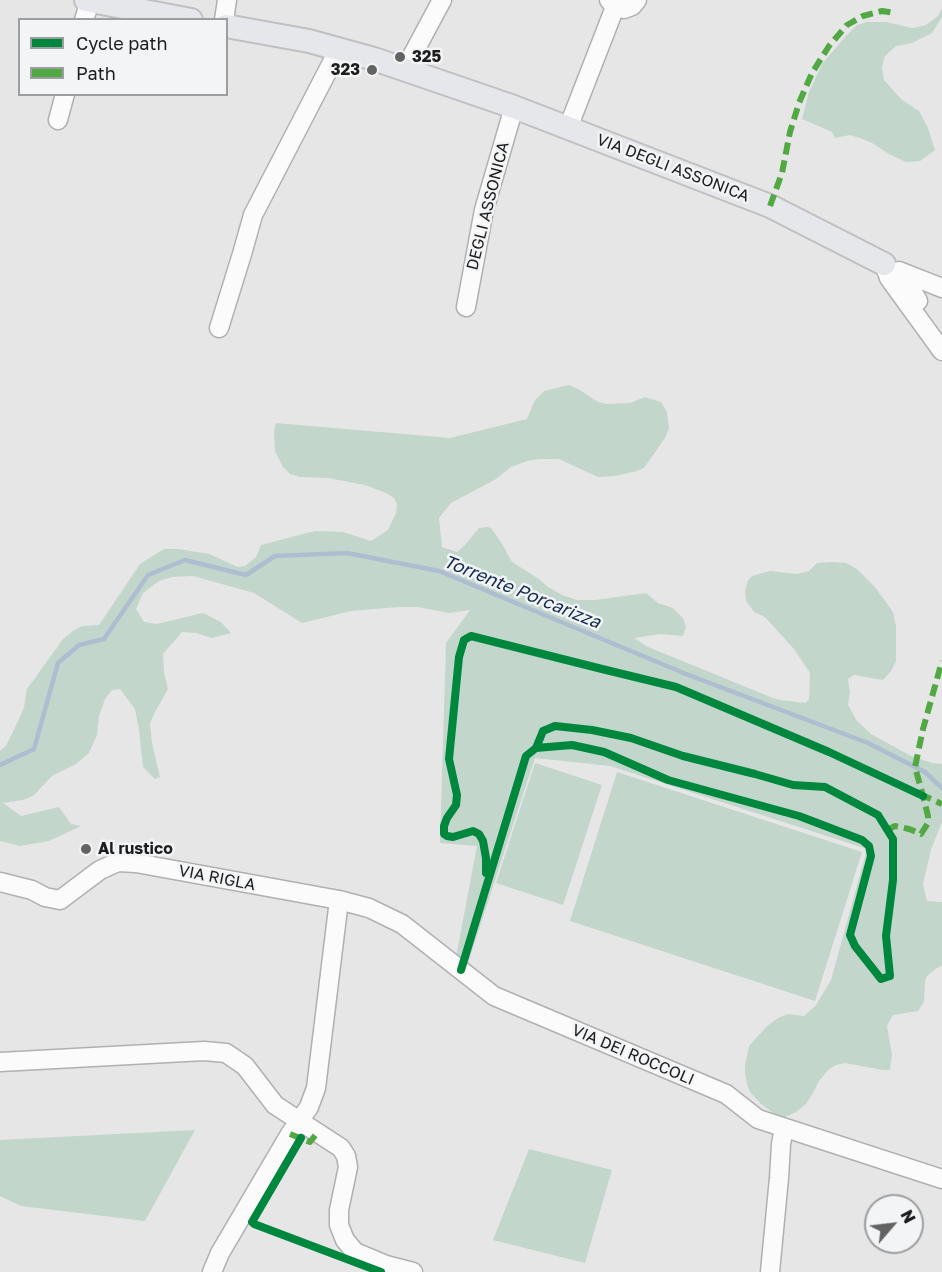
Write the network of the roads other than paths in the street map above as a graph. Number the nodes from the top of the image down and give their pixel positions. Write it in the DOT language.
graph roads {
  1 [pos="88,0"];
  2 [pos="227,0"];
  3 [pos="442,0"];
  4 [pos="637,0"];
  5 [pos="612,3"];
  6 [pos="84,18"];
  7 [pos="181,18"];
  8 [pos="224,18"];
  9 [pos="228,26"];
  10 [pos="339,49"];
  11 [pos="401,68"];
  12 [pos="64,96"];
  13 [pos="514,106"];
  14 [pos="58,120"];
  15 [pos="568,128"];
  16 [pos="894,269"];
  17 [pos="942,288"];
  18 [pos="942,295"];
  19 [pos="466,307"];
  20 [pos="925,312"];
  21 [pos="219,328"];
  22 [pos="942,350"];
  23 [pos="0,882"];
  24 [pos="339,900"];
  25 [pos="0,1062"];
  26 [pos="299,1121"];
  27 [pos="784,1128"];
  28 [pos="942,1179"];
  29 [pos="212,1272"];
  30 [pos="414,1272"];
  31 [pos="770,1272"];
  1 -- 6 [label="street"];
  1 -- 7 [label="main road"];
  2 -- 8 [label="street"];
  3 -- 11 [label="street"];
  4 -- 5 [label="street"];
  5 -- 15 [label="street"];
  9 -- 10 [label="main road, VIA DEGLI ASSONICA"];
  10 -- 11 [label="main road, VIA DEGLI ASSONICA"];
  10 -- 21 [label="street"];
  11 -- 13 [label="main road, VIA DEGLI ASSONICA"];
  12 -- 14 [label="street"];
  13 -- 15 [label="main road, VIA DEGLI ASSONICA"];
  13 -- 19 [label="street, DEGLI ASSONICA"];
  15 -- 16 [label="main road, VIA DEGLI ASSONICA"];
  16 -- 17 [label="street, VIA DEGLI ASSONICA"];
  16 -- 20 [label="street"];
  16 -- 22 [label="street"];
  18 -- 20 [label="street"];
  20 -- 22 [label="street"];
  23 -- 24 [label="street, VIA RIGLA"];
  24 -- 26 [label="street"];
  24 -- 27 [label="street, VIA DEI ROCCOLI"];
  25 -- 26 [label="street"];
  26 -- 29 [label="street"];
  26 -- 30 [label="street"];
  27 -- 28 [label="street, VIA DEI ROCCOLI"];
  27 -- 31 [label="street"];
}
